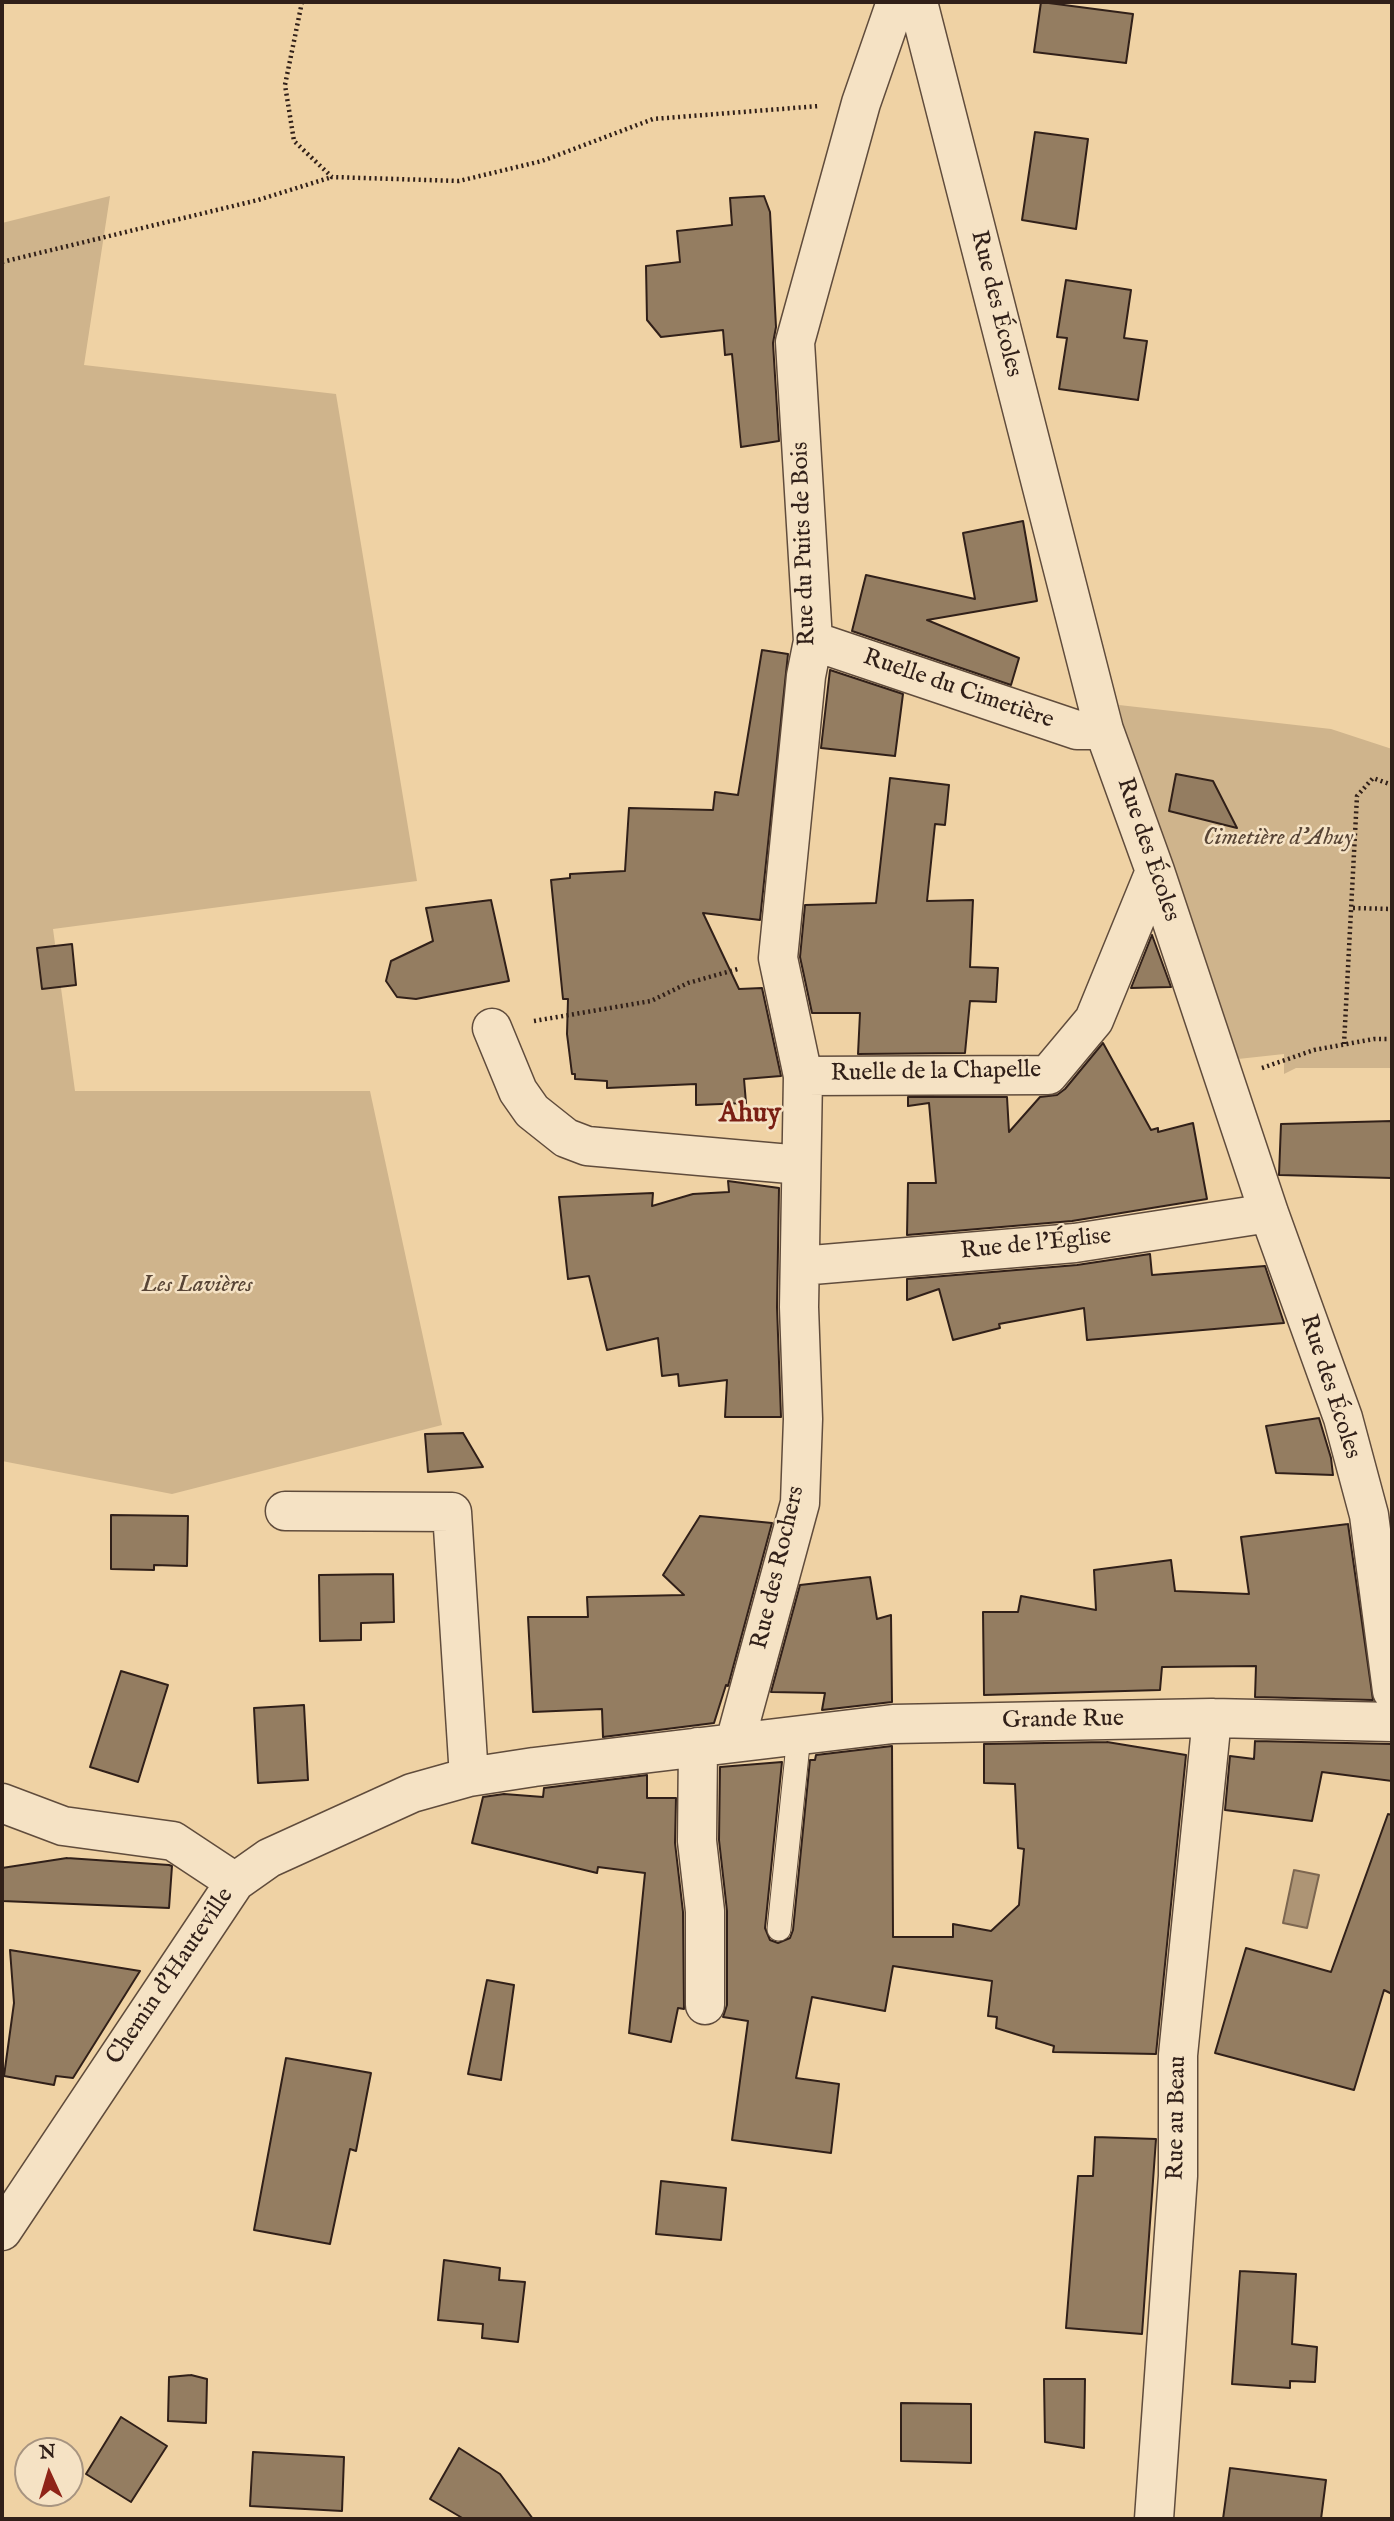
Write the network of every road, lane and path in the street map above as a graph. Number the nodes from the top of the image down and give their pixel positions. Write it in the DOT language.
graph roads {
  1 [pos="302,2"];
  2 [pos="896,2"];
  3 [pos="918,2"];
  4 [pos="861,103"];
  5 [pos="332,177"];
  6 [pos="2,262"];
  7 [pos="813,641"];
  8 [pos="1104,730"];
  9 [pos="1392,785"];
  10 [pos="1155,871"];
  11 [pos="1353,908"];
  12 [pos="1392,909"];
  13 [pos="778,958"];
  14 [pos="492,1028"];
  15 [pos="1392,1039"];
  16 [pos="1344,1044"];
  17 [pos="803,1076"];
  18 [pos="1226,1082"];
  19 [pos="801,1165"];
  20 [pos="1269,1213"];
  21 [pos="800,1266"];
  22 [pos="285,1511"];
  23 [pos="1392,1691"];
  24 [pos="1212,1718"];
  25 [pos="1392,1722"];
  26 [pos="799,1735"];
  27 [pos="736,1742"];
  28 [pos="698,1747"];
  29 [pos="469,1777"];
  30 [pos="2,1803"];
  31 [pos="235,1882"];
  32 [pos="779,1929"];
  33 [pos="705,2005"];
  34 [pos="2,2231"];
  35 [pos="1154,2519"];
  1 -- 5 [label="path"];
  2 -- 4 [label="street, Rue du Puits de Bois"];
  3 -- 8 [label="street, Rue des Écoles"];
  4 -- 5 [label="path"];
  4 -- 7 [label="street, Rue du Puits de Bois"];
  5 -- 6 [label="path"];
  7 -- 8 [label="street, Ruelle du Cimetière"];
  7 -- 13 [label="street, Rue du Puits de Bois"];
  8 -- 10 [label="street, Rue des Écoles"];
  9 -- 11 [label="path"];
  10 -- 17 [label="street, Ruelle de la Chapelle"];
  10 -- 18 [label="street, Rue des Écoles"];
  11 -- 12 [label="path"];
  11 -- 16 [label="path"];
  13 -- 14 [label="path"];
  13 -- 17 [label="street, Rue du Puits de Bois"];
  14 -- 19 [label="street"];
  15 -- 16 [label="path"];
  16 -- 18 [label="path"];
  17 -- 19 [label="street, Rue du Puits de Bois"];
  18 -- 20 [label="street, Rue des Écoles"];
  19 -- 21 [label="street, Rue du Puits de Bois"];
  20 -- 21 [label="street, Rue de l'Église"];
  20 -- 23 [label="street, Rue des Écoles"];
  21 -- 27 [label="street, Rue des Rochers"];
  22 -- 29 [label="street"];
  24 -- 25 [label="street, Grande Rue"];
  24 -- 26 [label="street, Grande Rue"];
  24 -- 35 [label="street, Rue au Beau"];
  26 -- 27 [label="street, Grande Rue"];
  26 -- 32 [label="lane"];
  27 -- 28 [label="street, Chemin d'Hauteville"];
  28 -- 29 [label="street, Chemin d'Hauteville"];
  28 -- 33 [label="street"];
  29 -- 31 [label="street, Chemin d'Hauteville"];
  30 -- 31 [label="street"];
  31 -- 34 [label="street, Chemin d'Hauteville"];
}
